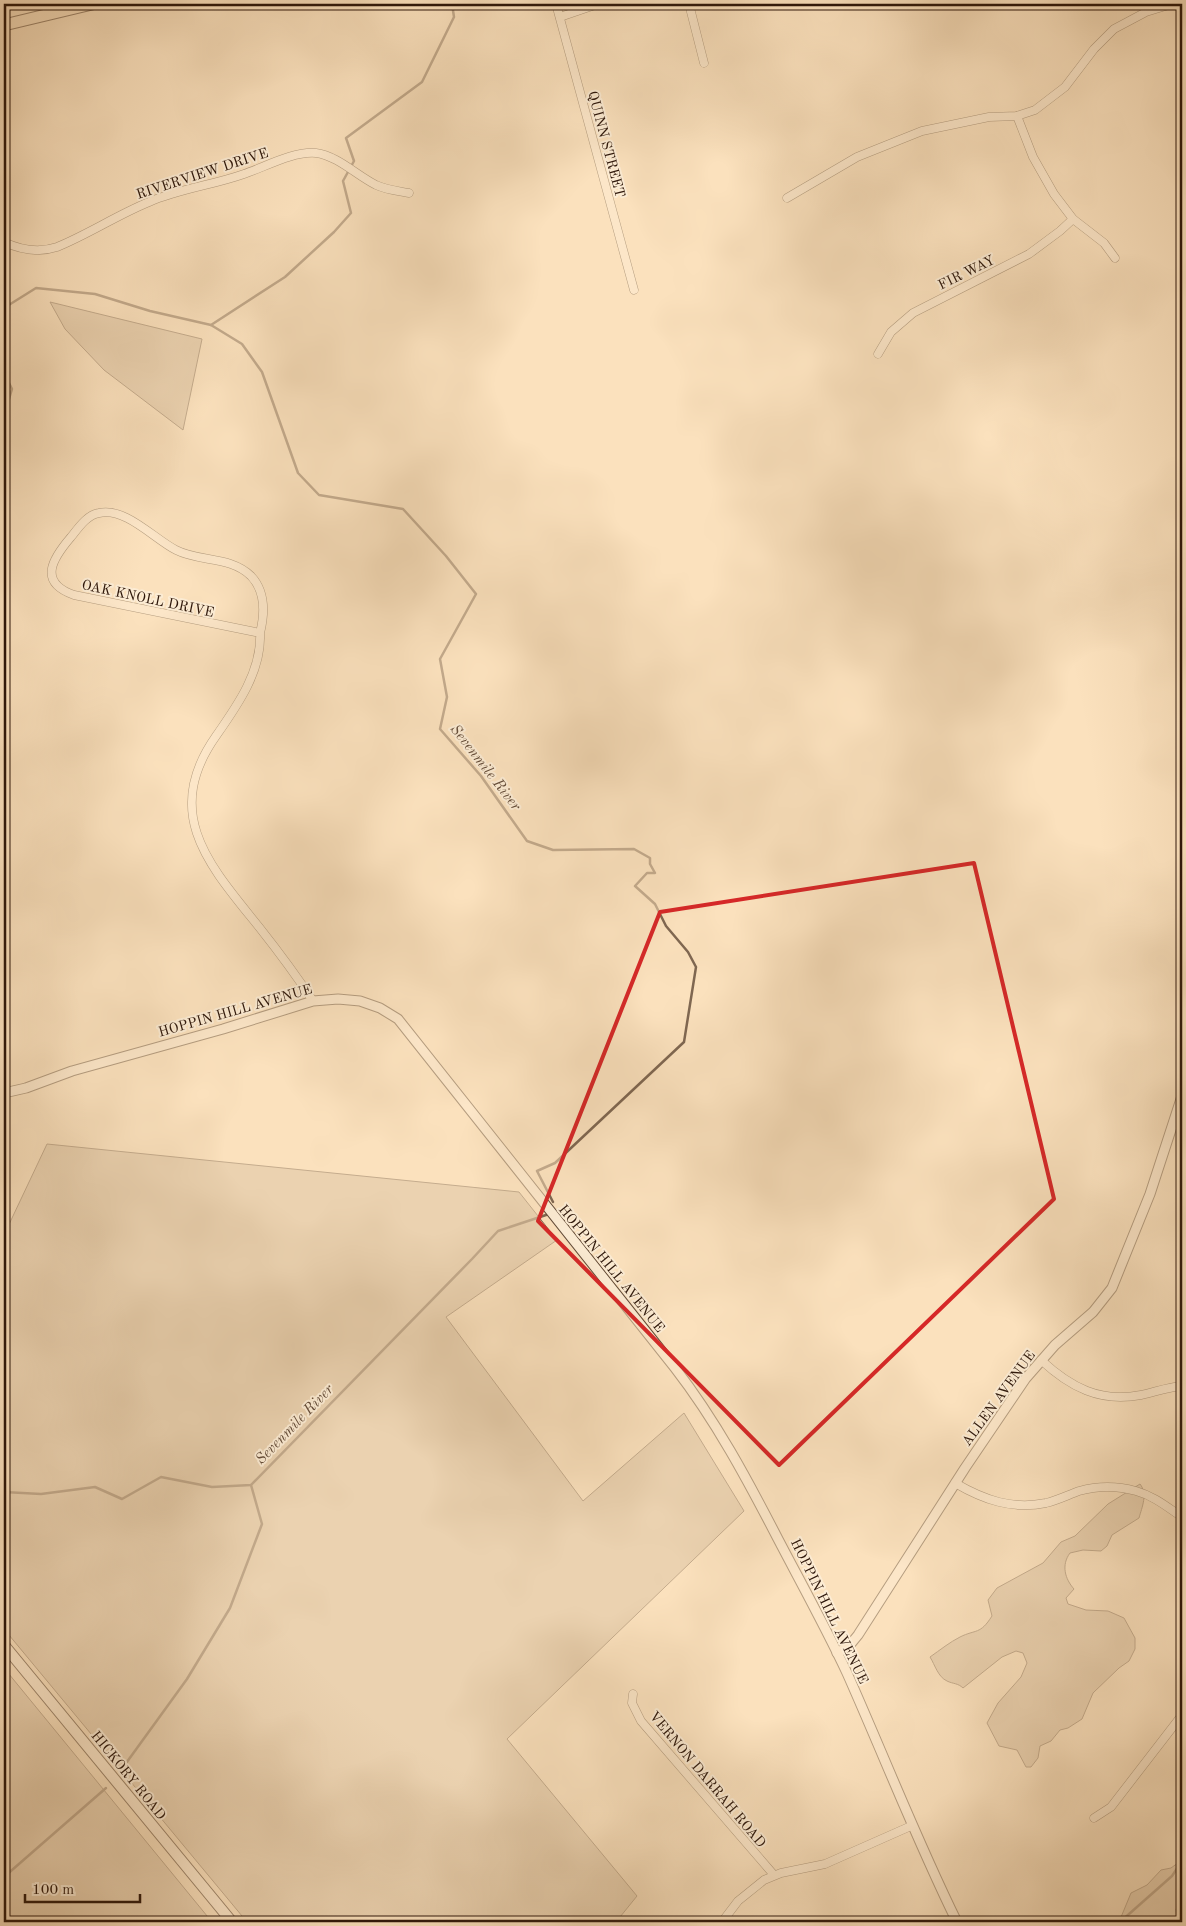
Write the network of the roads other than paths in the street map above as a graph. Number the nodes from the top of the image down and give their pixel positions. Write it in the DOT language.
graph roads {
  1 [pos="92,4"];
  2 [pos="556,4"];
  3 [pos="598,4"];
  4 [pos="689,4"];
  5 [pos="1172,4"];
  6 [pos="560,17"];
  7 [pos="4,25"];
  8 [pos="704,64"];
  9 [pos="1017,116"];
  10 [pos="409,193"];
  11 [pos="787,198"];
  12 [pos="1073,219"];
  13 [pos="4,242"];
  14 [pos="1115,258"];
  15 [pos="634,290"];
  16 [pos="878,354"];
  17 [pos="260,633"];
  18 [pos="313,1001"];
  19 [pos="4,1093"];
  20 [pos="1182,1096"];
  21 [pos="1041,1360"];
  22 [pos="1182,1386"];
  23 [pos="955,1483"];
  24 [pos="1182,1517"];
  25 [pos="4,1645"];
  26 [pos="837,1653"];
  27 [pos="633,1694"];
  28 [pos="1182,1715"];
  29 [pos="1094,1818"];
  30 [pos="911,1826"];
  31 [pos="774,1875"];
  32 [pos="232,1922"];
  33 [pos="722,1922"];
  34 [pos="957,1922"];
  1 -- 7 [label="main road"];
  2 -- 6 [label="street, QUINN STREET"];
  3 -- 6 [label="street"];
  4 -- 8 [label="street"];
  5 -- 9 [label="street"];
  6 -- 15 [label="street, QUINN STREET"];
  9 -- 11 [label="street"];
  9 -- 12 [label="street"];
  10 -- 13 [label="street, RIVERVIEW DRIVE"];
  12 -- 14 [label="street"];
  12 -- 16 [label="street, FIR WAY"];
  17 -- 17 [label="street, OAK KNOLL DRIVE"];
  17 -- 18 [label="street, OAK KNOLL DRIVE"];
  18 -- 19 [label="street, HOPPIN HILL AVENUE"];
  18 -- 26 [label="street, HOPPIN HILL AVENUE"];
  20 -- 21 [label="street, ALLEN AVENUE"];
  21 -- 22 [label="street"];
  21 -- 23 [label="street, ALLEN AVENUE"];
  23 -- 24 [label="street"];
  23 -- 26 [label="street, ALLEN AVENUE"];
  25 -- 32 [label="main road, HICKORY ROAD"];
  26 -- 30 [label="street, HOPPIN HILL AVENUE"];
  27 -- 31 [label="street, VERNON DARRAH ROAD"];
  28 -- 29 [label="street"];
  30 -- 31 [label="street"];
  30 -- 34 [label="street, HOPPIN HILL AVENUE"];
  31 -- 33 [label="street"];
}
